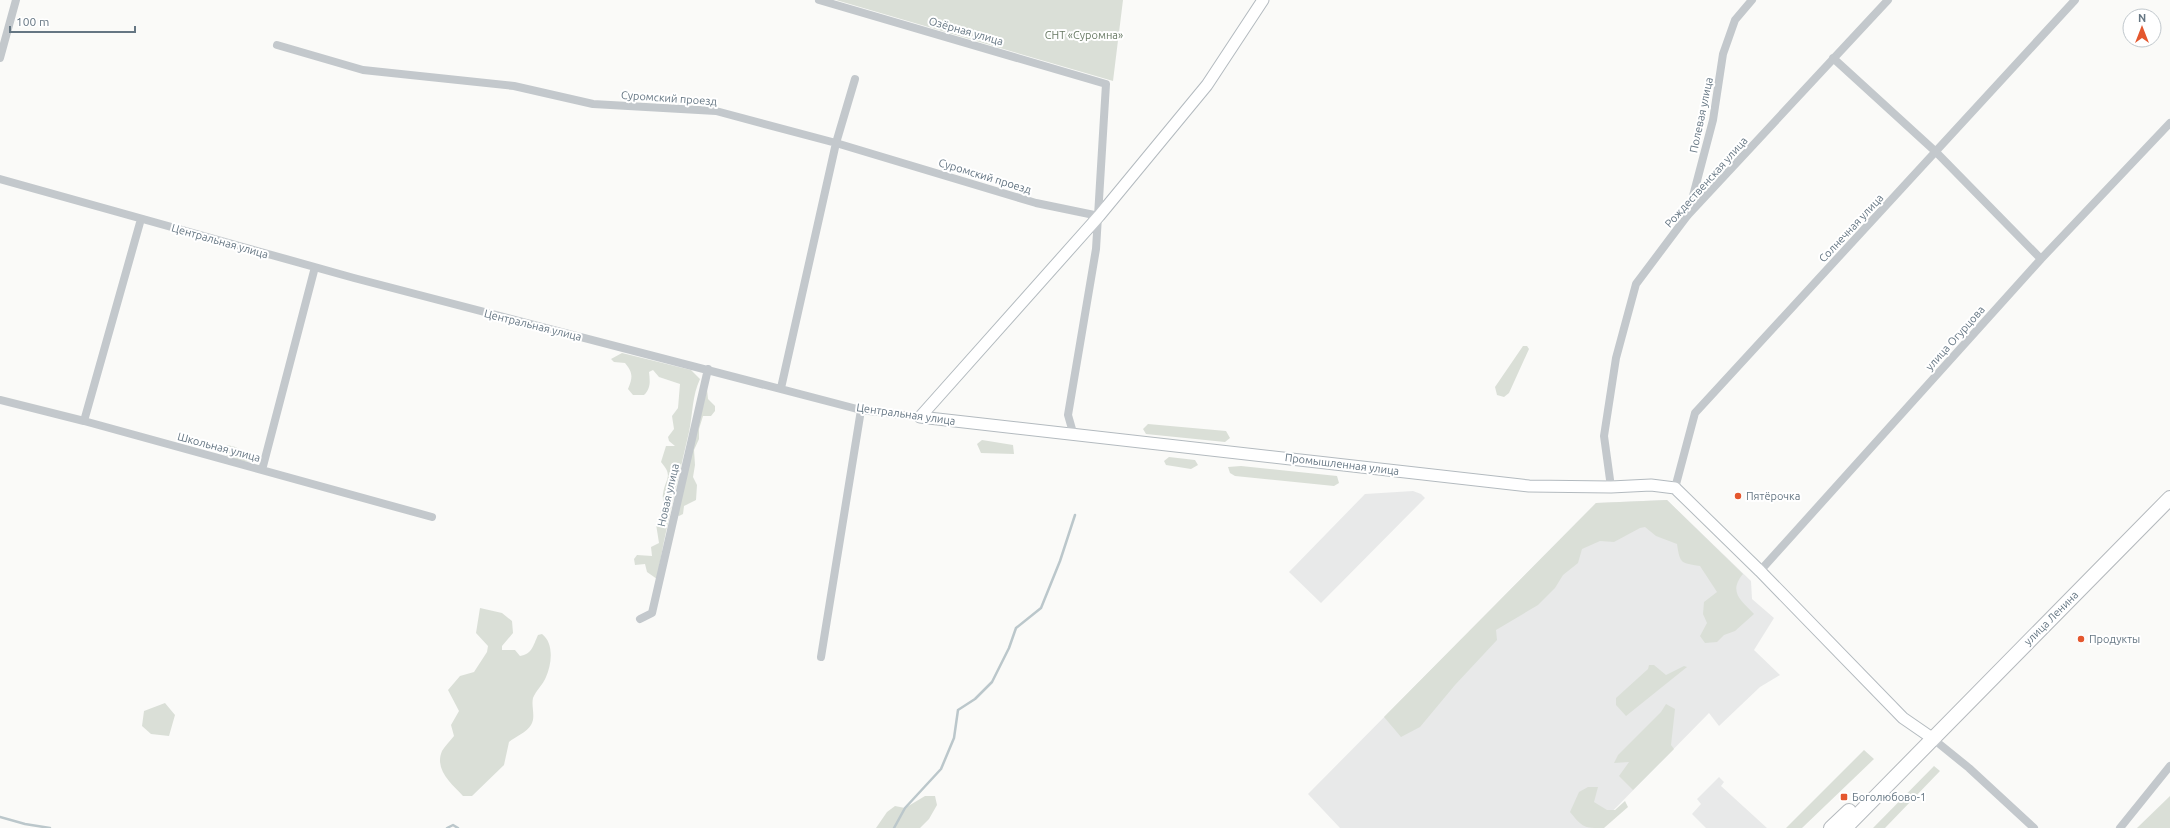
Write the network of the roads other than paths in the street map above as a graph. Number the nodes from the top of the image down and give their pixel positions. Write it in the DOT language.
graph roads {
  1 [pos="16,0"];
  2 [pos="820,0"];
  3 [pos="1263,0"];
  4 [pos="1752,0"];
  5 [pos="1888,0"];
  6 [pos="2075,0"];
  7 [pos="277,45"];
  8 [pos="0,58"];
  9 [pos="1834,58"];
  10 [pos="855,79"];
  11 [pos="2170,123"];
  12 [pos="836,143"];
  13 [pos="1936,152"];
  14 [pos="0,179"];
  15 [pos="1099,216"];
  16 [pos="1687,216"];
  17 [pos="141,219"];
  18 [pos="2041,259"];
  19 [pos="315,268"];
  20 [pos="708,369"];
  21 [pos="781,388"];
  22 [pos="0,400"];
  23 [pos="861,410"];
  24 [pos="920,417"];
  25 [pos="84,421"];
  26 [pos="1074,436"];
  27 [pos="262,470"];
  28 [pos="1611,487"];
  29 [pos="1675,488"];
  30 [pos="2170,498"];
  31 [pos="432,517"];
  32 [pos="1760,571"];
  33 [pos="640,619"];
  34 [pos="821,657"];
  35 [pos="1932,738"];
  36 [pos="2170,766"];
  37 [pos="1831,828"];
  38 [pos="1845,828"];
  39 [pos="2034,828"];
  40 [pos="2120,828"];
  1 -- 8 [label="street"];
  2 -- 15 [label="street, Озёрная улица"];
  3 -- 15 [label="street"];
  4 -- 16 [label="street, Полевая улица"];
  5 -- 9 [label="street, Рождественская улица"];
  6 -- 13 [label="street, Солнечная улица"];
  7 -- 12 [label="street, Суромский проезд"];
  9 -- 13 [label="street"];
  9 -- 16 [label="street, Рождественская улица"];
  10 -- 12 [label="street"];
  11 -- 18 [label="street, улица Огурцова"];
  12 -- 15 [label="street, Суромский проезд"];
  12 -- 21 [label="street"];
  13 -- 18 [label="street"];
  13 -- 29 [label="street, Солнечная улица"];
  14 -- 17 [label="street, Центральная улица"];
  15 -- 24 [label="street"];
  15 -- 26 [label="street"];
  16 -- 28 [label="street, Рождественская улица"];
  17 -- 19 [label="street, Центральная улица"];
  17 -- 25 [label="street"];
  18 -- 32 [label="street, улица Огурцова"];
  19 -- 20 [label="street, Центральная улица"];
  19 -- 27 [label="street"];
  20 -- 21 [label="street, Центральная улица"];
  20 -- 33 [label="street, Новая улица"];
  21 -- 23 [label="street, Центральная улица"];
  22 -- 25 [label="street, Школьная улица"];
  23 -- 24 [label="street, Центральная улица"];
  23 -- 34 [label="street"];
  24 -- 26 [label="street, Центральная улица"];
  25 -- 27 [label="street, Школьная улица"];
  26 -- 28 [label="street, Промышленная улица"];
  27 -- 31 [label="street, Школьная улица"];
  28 -- 29 [label="street, Промышленная улица"];
  29 -- 32 [label="street"];
  30 -- 35 [label="highway, улица Ленина"];
  32 -- 35 [label="street"];
  35 -- 37 [label="highway, улица Ленина"];
  35 -- 38 [label="highway, улица Ленина"];
  35 -- 39 [label="street"];
  36 -- 40 [label="street"];
}
